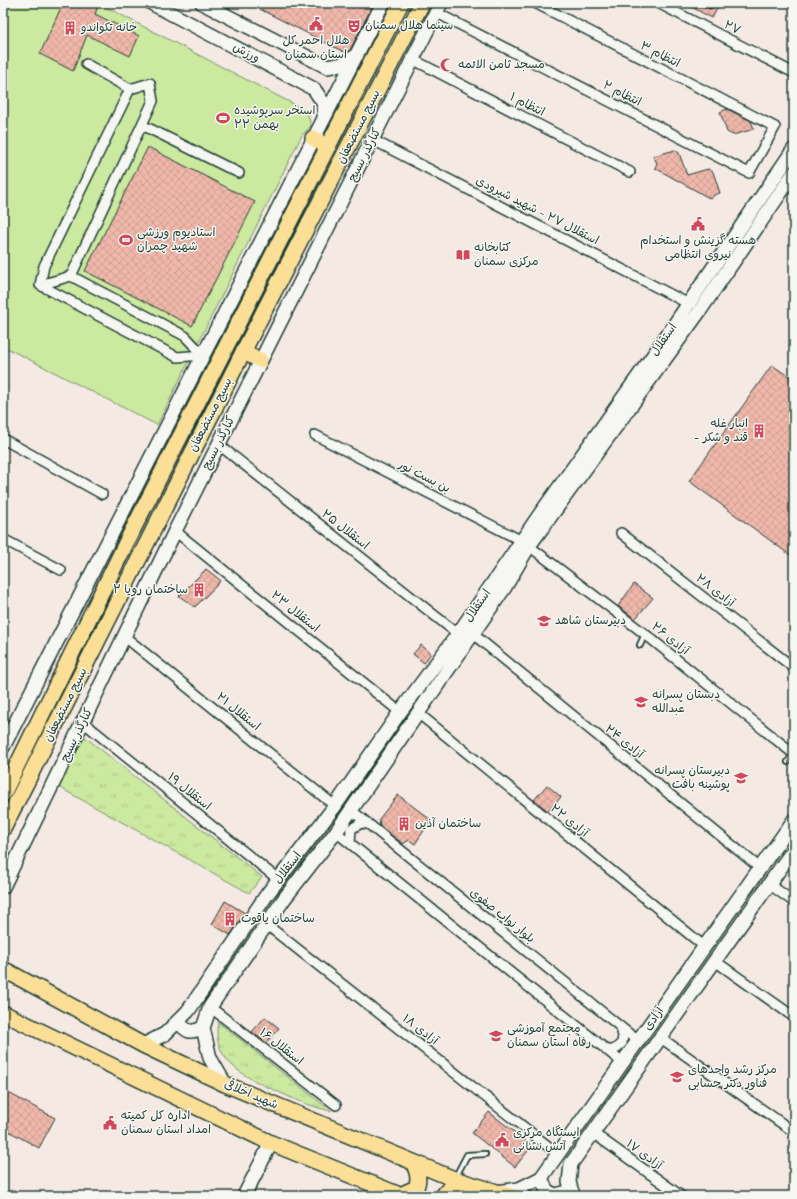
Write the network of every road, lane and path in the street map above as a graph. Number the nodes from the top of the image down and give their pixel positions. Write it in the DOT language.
graph roads {
  1 [pos="151,3"];
  2 [pos="202,3"];
  3 [pos="384,3"];
  4 [pos="401,3"];
  5 [pos="422,3"];
  6 [pos="535,3"];
  7 [pos="658,3"];
  8 [pos="705,3"];
  9 [pos="711,3"];
  10 [pos="439,8"];
  11 [pos="357,55"];
  12 [pos="414,60"];
  13 [pos="86,64"];
  14 [pos="794,73"];
  15 [pos="130,89"];
  16 [pos="324,117"];
  17 [pos="142,125"];
  18 [pos="775,127"];
  19 [pos="313,138"];
  20 [pos="373,140"];
  21 [pos="328,147"];
  22 [pos="794,149"];
  23 [pos="630,172"];
  24 [pos="239,173"];
  25 [pos="794,173"];
  26 [pos="71,276"];
  27 [pos="40,285"];
  28 [pos="689,304"];
  29 [pos="243,352"];
  30 [pos="203,355"];
  31 [pos="260,360"];
  32 [pos="616,417"];
  33 [pos="315,436"];
  34 [pos="3,439"];
  35 [pos="218,444"];
  36 [pos="102,494"];
  37 [pos="175,531"];
  38 [pos="621,533"];
  39 [pos="5,541"];
  40 [pos="526,544"];
  41 [pos="3,551"];
  42 [pos="61,570"];
  43 [pos="458,634"];
  44 [pos="473,634"];
  45 [pos="645,634"];
  46 [pos="125,636"];
  47 [pos="640,644"];
  48 [pos="794,668"];
  49 [pos="400,712"];
  50 [pos="418,713"];
  51 [pos="83,722"];
  52 [pos="3,747"];
  53 [pos="794,754"];
  54 [pos="788,762"];
  55 [pos="365,764"];
  56 [pos="377,772"];
  57 [pos="3,794"];
  58 [pos="336,806"];
  59 [pos="351,810"];
  60 [pos="794,820"];
  61 [pos="368,824"];
  62 [pos="3,830"];
  63 [pos="336,832"];
  64 [pos="350,843"];
  65 [pos="794,849"];
  66 [pos="760,868"];
  67 [pos="279,880"];
  68 [pos="769,884"];
  69 [pos="3,887"];
  70 [pos="794,902"];
  71 [pos="733,907"];
  72 [pos="747,916"];
  73 [pos="267,925"];
  74 [pos="704,947"];
  75 [pos="715,961"];
  76 [pos="3,962"];
  77 [pos="3,969"];
  78 [pos="17,976"];
  79 [pos="210,1007"];
  80 [pos="3,1013"];
  81 [pos="794,1017"];
  82 [pos="178,1021"];
  83 [pos="203,1028"];
  84 [pos="621,1028"];
  85 [pos="661,1038"];
  86 [pos="638,1041"];
  87 [pos="143,1045"];
  88 [pos="606,1050"];
  89 [pos="623,1063"];
  90 [pos="225,1084"];
  91 [pos="336,1105"];
  92 [pos="794,1132"];
  93 [pos="593,1133"];
  94 [pos="272,1143"];
  95 [pos="485,1154"];
  96 [pos="558,1154"];
  97 [pos="413,1162"];
  98 [pos="541,1178"];
  99 [pos="458,1180"];
  100 [pos="572,1193"];
  101 [pos="503,1194"];
  102 [pos="244,1196"];
  103 [pos="401,1196"];
  104 [pos="443,1196"];
  105 [pos="681,1196"];
  1 -- 16 [label="street, ورزش"];
  2 -- 11 [label="street, ورزش"];
  3 -- 11 [label="street"];
  4 -- 21 [label="main road, بسیج مستضعفان"];
  5 -- 29 [label="main road, بسیج مستضعفان"];
  6 -- 18 [label="street, انتظام ۳"];
  7 -- 14 [label="street, ۲۷"];
  8 -- 9 [label="lane"];
  10 -- 12 [label="street, کنارگذر بسیج"];
  10 -- 18 [label="street, انتظام ۲"];
  11 -- 16 [label="street"];
  12 -- 20 [label="street, کنارگذر بسیج"];
  12 -- 23 [label="street, انتظام ۱"];
  13 -- 15 [label="street"];
  15 -- 17 [label="street"];
  15 -- 27 [label="street"];
  16 -- 19 [label="street"];
  17 -- 24 [label="street"];
  17 -- 26 [label="street"];
  19 -- 21 [label="main road"];
  19 -- 30 [label="street"];
  20 -- 28 [label="street, استقلال ۲۷ - شهید شیرودی"];
  20 -- 31 [label="street, کنارگذر بسیج"];
  21 -- 57 [label="main road, بسیج مستضعفان"];
  22 -- 28 [label="street, استقلال"];
  25 -- 32 [label="street, استقلال"];
  26 -- 27 [label="street"];
  26 -- 30 [label="street"];
  27 -- 30 [label="street"];
  28 -- 32 [label="street, استقلال"];
  29 -- 31 [label="main road"];
  29 -- 62 [label="main road, بسیج مستضعفان"];
  30 -- 52 [label="street"];
  31 -- 35 [label="street, کنارگذر بسیج"];
  32 -- 40 [label="street, استقلال"];
  33 -- 40 [label="street, بن بست نور"];
  34 -- 36 [label="street"];
  35 -- 37 [label="street, کنارگذر بسیج"];
  35 -- 43 [label="street, استقلال ۲۵"];
  37 -- 46 [label="street, کنارگذر بسیج"];
  37 -- 49 [label="street, استقلال ۲۳"];
  38 -- 48 [label="street, آزادی ۲۸"];
  39 -- 41 [label="street"];
  39 -- 42 [label="street"];
  40 -- 43 [label="street, استقلال"];
  40 -- 44 [label="street, استقلال"];
  40 -- 45 [label="street, آزادی ۲۶"];
  43 -- 49 [label="street, استقلال"];
  44 -- 50 [label="street, استقلال"];
  44 -- 66 [label="street, آزادی ۲۴"];
  45 -- 47 [label="lane"];
  45 -- 53 [label="street, آزادی ۲۶"];
  46 -- 51 [label="street, کنارگذر بسیج"];
  46 -- 58 [label="street, استقلال ۲۱"];
  49 -- 55 [label="street, استقلال"];
  50 -- 56 [label="street, استقلال"];
  50 -- 74 [label="street, آزادی ۲۲"];
  51 -- 67 [label="street, استقلال ۱۹"];
  51 -- 69 [label="street, کنارگذر بسیج"];
  53 -- 54 [label="lane"];
  55 -- 56 [label="street"];
  55 -- 58 [label="street, استقلال"];
  56 -- 59 [label="street, استقلال"];
  58 -- 67 [label="street, استقلال"];
  59 -- 61 [label="street, بلوار نواب صفوی"];
  59 -- 63 [label="street, استقلال"];
  60 -- 66 [label="street, آزادی"];
  61 -- 64 [label="street"];
  61 -- 84 [label="street, بلوار نواب صفوی"];
  63 -- 64 [label="street"];
  63 -- 73 [label="street, استقلال"];
  64 -- 88 [label="street"];
  65 -- 68 [label="street, آزادی"];
  66 -- 71 [label="street, آزادی"];
  67 -- 82 [label="street, استقلال"];
  68 -- 70 [label="street"];
  68 -- 72 [label="street, آزادی"];
  71 -- 72 [label="street"];
  71 -- 74 [label="street, آزادی"];
  72 -- 75 [label="street, آزادی"];
  73 -- 79 [label="street, استقلال"];
  73 -- 96 [label="street, آزادی ۱۸"];
  74 -- 86 [label="street, آزادی"];
  75 -- 81 [label="street"];
  75 -- 85 [label="street, آزادی"];
  76 -- 78 [label="street"];
  77 -- 78 [label="main road, شهید اخلاقی"];
  78 -- 87 [label="main road, شهید اخلاقی"];
  79 -- 83 [label="street, استقلال"];
  79 -- 91 [label="street, استقلال ۱۶"];
  80 -- 94 [label="main road"];
  82 -- 83 [label="street"];
  82 -- 87 [label="street, استقلال"];
  83 -- 90 [label="street"];
  84 -- 86 [label="street, بلوار نواب صفوی"];
  84 -- 88 [label="street"];
  85 -- 92 [label="street"];
  85 -- 93 [label="street, آزادی"];
  86 -- 89 [label="street, آزادی"];
  87 -- 90 [label="main road, شهید اخلاقی"];
  88 -- 89 [label="street"];
  89 -- 96 [label="street, آزادی"];
  90 -- 97 [label="main road, شهید اخلاقی"];
  93 -- 100 [label="street, آزادی"];
  93 -- 105 [label="street, آزادی ۱۷"];
  94 -- 102 [label="street"];
  94 -- 103 [label="main road"];
  95 -- 99 [label="lane"];
  96 -- 98 [label="street, آزادی"];
  97 -- 99 [label="main road, شهید اخلاقی"];
  97 -- 103 [label="main road"];
  98 -- 100 [label="street"];
  98 -- 101 [label="street, آزادی"];
  99 -- 101 [label="main road, شهید اخلاقی"];
  99 -- 104 [label="main road"];
}
